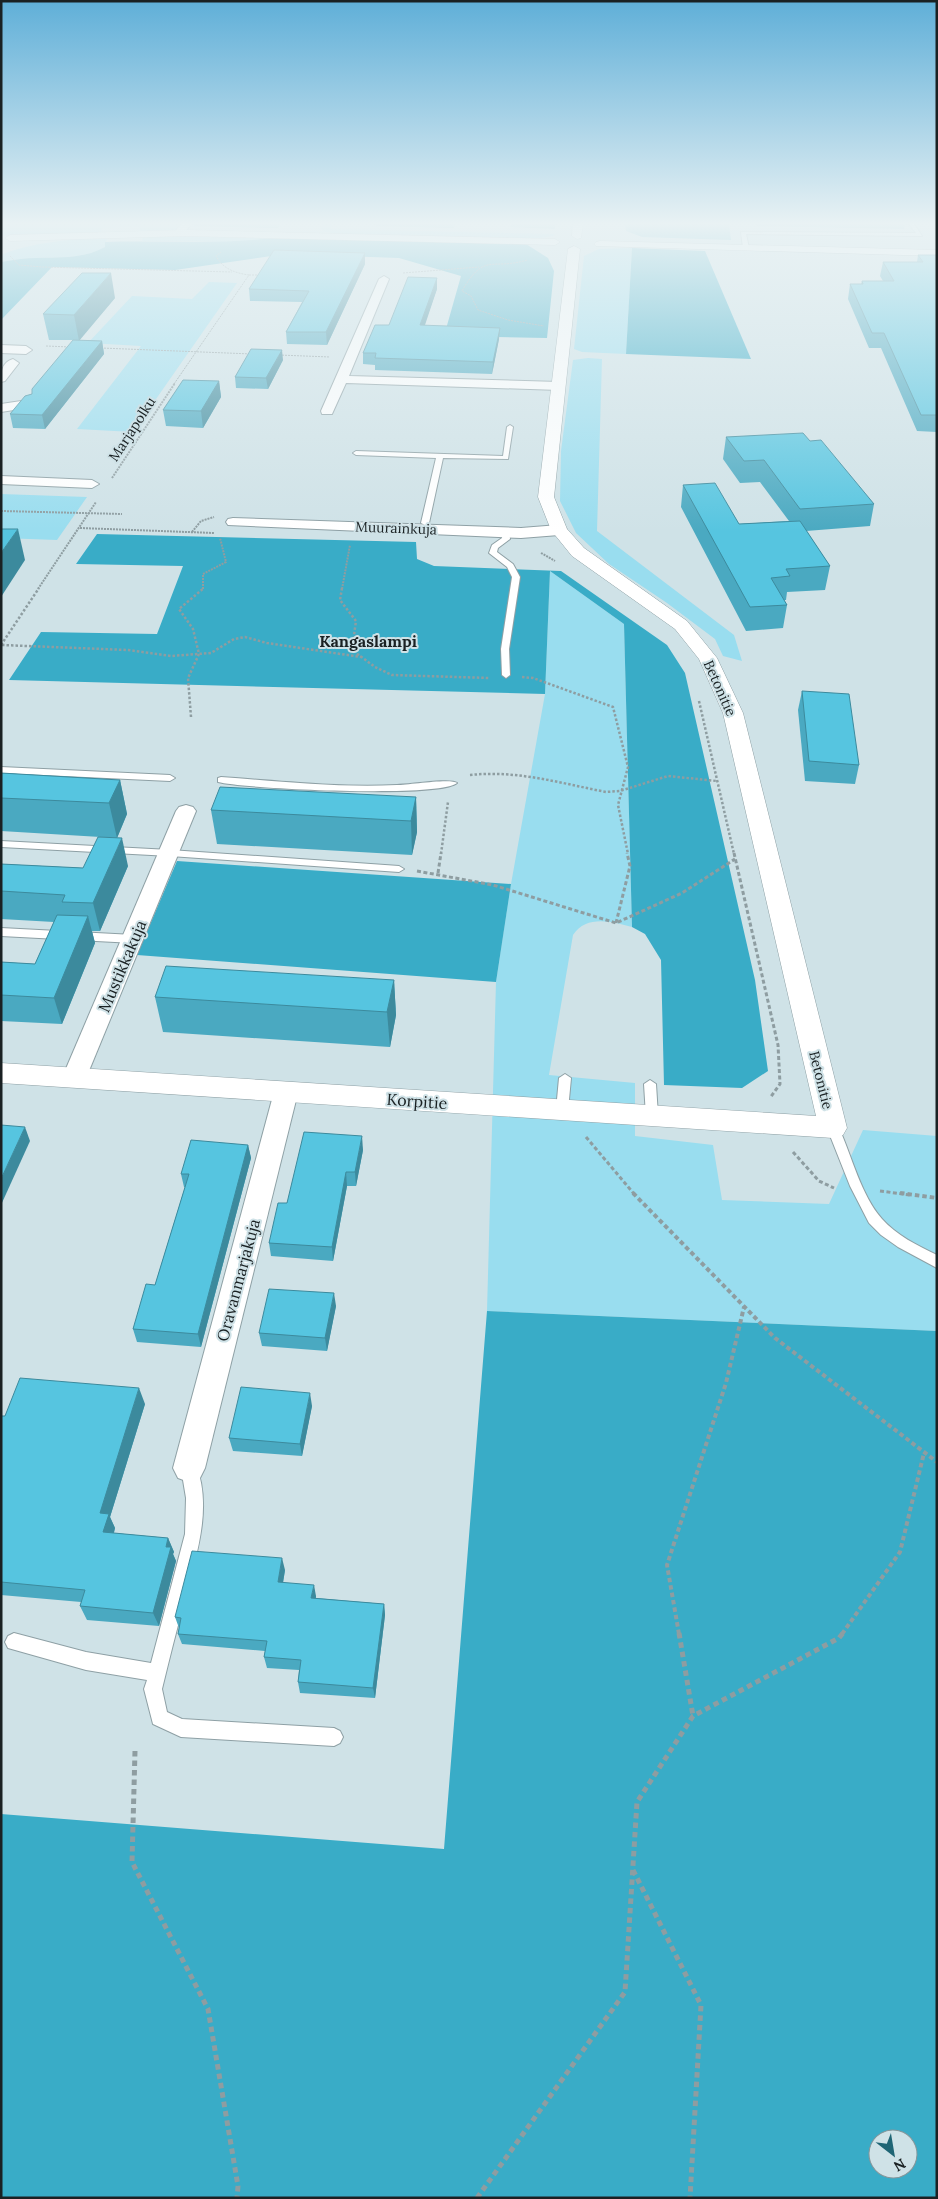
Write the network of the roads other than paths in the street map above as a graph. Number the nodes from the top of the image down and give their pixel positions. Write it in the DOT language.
graph roads {
  1 [pos="363,327"];
  2 [pos="566,327"];
  3 [pos="1,349"];
  4 [pos="26,350"];
  5 [pos="14,363"];
  6 [pos="1,378"];
  7 [pos="341,379"];
  8 [pos="559,386"];
  9 [pos="28,404"];
  10 [pos="1,408"];
  11 [pos="327,411"];
  12 [pos="510,427"];
  13 [pos="356,453"];
  14 [pos="440,455"];
  15 [pos="1,480"];
  16 [pos="92,484"];
  17 [pos="233,522"];
  18 [pos="425,523"];
  19 [pos="559,530"];
  20 [pos="514,532"];
  21 [pos="506,675"];
  22 [pos="1,770"];
  23 [pos="170,778"];
  24 [pos="221,780"];
  25 [pos="449,783"];
  26 [pos="186,811"];
  27 [pos="1,844"];
  28 [pos="170,853"];
  29 [pos="399,869"];
  30 [pos="1,932"];
  31 [pos="134,939"];
  32 [pos="1,1073"];
  33 [pos="74,1078"];
  34 [pos="565,1078"];
  35 [pos="650,1084"];
  36 [pos="286,1092"];
  37 [pos="562,1110"];
  38 [pos="652,1116"];
  39 [pos="833,1128"];
  40 [pos="937,1262"];
  41 [pos="189,1468"];
  42 [pos="14,1642"];
  43 [pos="157,1673"];
  44 [pos="334,1737"];
  1 -- 7 [label="street"];
  2 -- 8 [label="street, Betonitie"];
  3 -- 4 [label="street"];
  5 -- 6 [label="street"];
  7 -- 8 [label="street"];
  7 -- 11 [label="street"];
  8 -- 19 [label="street, Betonitie"];
  9 -- 10 [label="street"];
  12 -- 14 [label="lane"];
  13 -- 14 [label="lane"];
  14 -- 18 [label="lane"];
  15 -- 16 [label="street"];
  17 -- 20 [label="street, Muurainkuja"];
  19 -- 20 [label="street, Muurainkuja"];
  19 -- 39 [label="street, Betonitie"];
  20 -- 21 [label="lane"];
  22 -- 23 [label="lane"];
  24 -- 25 [label="lane"];
  26 -- 28 [label="street, Mustikkakuja"];
  27 -- 28 [label="lane"];
  28 -- 29 [label="lane"];
  28 -- 31 [label="street, Mustikkakuja"];
  30 -- 31 [label="lane"];
  31 -- 33 [label="street, Mustikkakuja"];
  32 -- 33 [label="street, Korpitie"];
  33 -- 36 [label="street, Korpitie"];
  34 -- 37 [label="lane"];
  35 -- 38 [label="lane"];
  36 -- 37 [label="street, Korpitie"];
  36 -- 41 [label="street, Oravanmarjakuja"];
  37 -- 38 [label="street, Korpitie"];
  38 -- 39 [label="street, Korpitie"];
  39 -- 40 [label="lane"];
  41 -- 43 [label="lane"];
  42 -- 43 [label="lane"];
  43 -- 44 [label="lane"];
}
